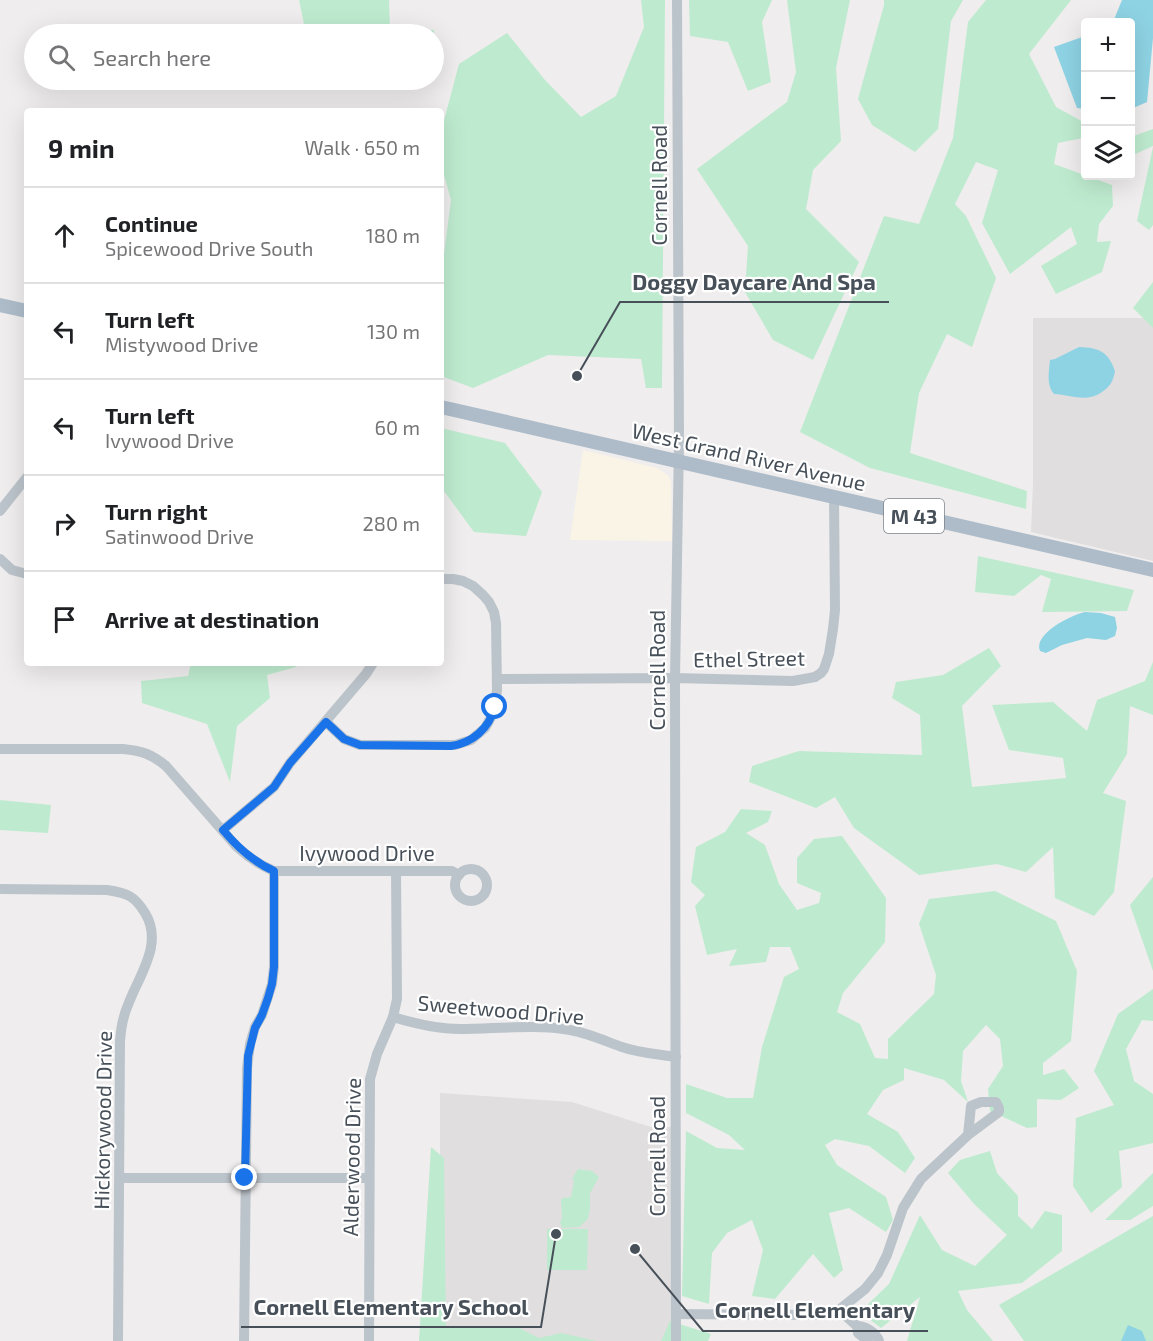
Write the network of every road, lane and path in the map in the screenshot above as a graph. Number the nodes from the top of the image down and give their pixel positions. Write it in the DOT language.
graph roads {
  1 [pos="677,0"];
  2 [pos="0,305"];
  3 [pos="24,310"];
  4 [pos="444,408"];
  5 [pos="679,462"];
  6 [pos="24,481"];
  7 [pos="834,497"];
  8 [pos="0,511"];
  9 [pos="0,559"];
  10 [pos="1153,570"];
  11 [pos="24,573"];
  12 [pos="444,579"];
  13 [pos="371,666"];
  14 [pos="675,678"];
  15 [pos="497,679"];
  16 [pos="326,722"];
  17 [pos="0,749"];
  18 [pos="223,830"];
  19 [pos="274,871"];
  20 [pos="396,871"];
  21 [pos="459,874"];
  22 [pos="0,889"];
  23 [pos="393,1017"];
  24 [pos="676,1057"];
  25 [pos="968,1136"];
  26 [pos="120,1178"];
  27 [pos="245,1178"];
  28 [pos="369,1178"];
  29 [pos="839,1310"];
  30 [pos="676,1314"];
  31 [pos="857,1326"];
  32 [pos="118,1341"];
  33 [pos="244,1341"];
  34 [pos="369,1341"];
  35 [pos="676,1341"];
  36 [pos="868,1341"];
  37 [pos="879,1341"];
  1 -- 5 [label="street, Cornell Road"];
  2 -- 3 [label="main road"];
  4 -- 5 [label="main road, West Grand River Avenue / M 43"];
  5 -- 7 [label="main road, West Grand River Avenue / M 43"];
  5 -- 14 [label="street, Cornell Road"];
  6 -- 8 [label="street"];
  7 -- 10 [label="main road, West Grand River Avenue / M 43"];
  7 -- 14 [label="street, Ethel Street"];
  9 -- 11 [label="street"];
  12 -- 15 [label="street"];
  13 -- 16 [label="street"];
  14 -- 15 [label="street, Ethel Street"];
  14 -- 24 [label="street, Cornell Road"];
  15 -- 16 [label="street"];
  16 -- 18 [label="street"];
  17 -- 18 [label="street, Ivywood Drive"];
  18 -- 19 [label="street, Ivywood Drive"];
  19 -- 20 [label="street, Ivywood Drive"];
  19 -- 27 [label="street"];
  20 -- 21 [label="street, Ivywood Drive"];
  20 -- 23 [label="street, Alderwood Drive"];
  22 -- 26 [label="street, Hickorywood Drive"];
  23 -- 24 [label="street, Sweetwood Drive"];
  23 -- 28 [label="street, Alderwood Drive"];
  24 -- 30 [label="street, Cornell Road"];
  25 -- 29 [label="street"];
  26 -- 27 [label="street"];
  26 -- 32 [label="street, Hickorywood Drive"];
  27 -- 28 [label="street"];
  27 -- 33 [label="street"];
  28 -- 34 [label="street, Alderwood Drive"];
  29 -- 30 [label="street"];
  29 -- 31 [label="street"];
  30 -- 35 [label="street, Cornell Road"];
  31 -- 36 [label="street"];
  31 -- 37 [label="street"];
}
